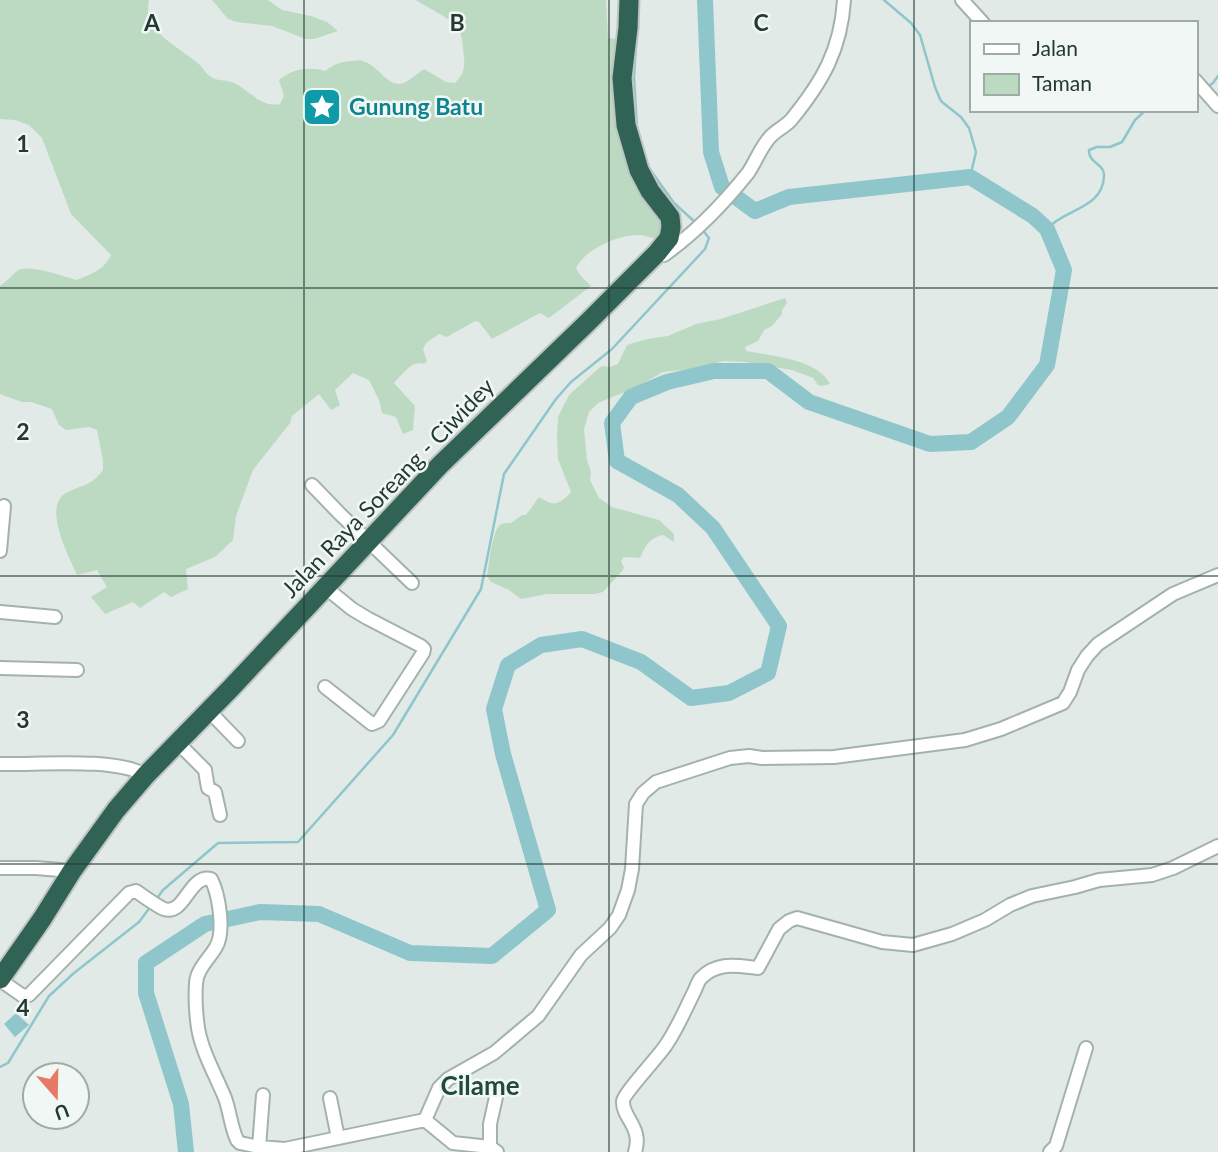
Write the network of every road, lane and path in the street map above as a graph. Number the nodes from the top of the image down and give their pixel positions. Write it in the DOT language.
graph roads {
  1 [pos="629,0"];
  2 [pos="844,0"];
  3 [pos="962,0"];
  4 [pos="981,21"];
  5 [pos="1201,86"];
  6 [pos="1218,107"];
  7 [pos="657,253"];
  8 [pos="313,485"];
  9 [pos="4,506"];
  10 [pos="368,540"];
  11 [pos="0,551"];
  12 [pos="1218,575"];
  13 [pos="412,583"];
  14 [pos="325,587"];
  15 [pos="0,612"];
  16 [pos="55,617"];
  17 [pos="0,668"];
  18 [pos="77,670"];
  19 [pos="325,687"];
  20 [pos="209,711"];
  21 [pos="239,741"];
  22 [pos="177,743"];
  23 [pos="0,764"];
  24 [pos="146,775"];
  25 [pos="220,815"];
  26 [pos="1218,846"];
  27 [pos="0,868"];
  28 [pos="72,870"];
  29 [pos="0,980"];
  30 [pos="1086,1048"];
  31 [pos="498,1088"];
  32 [pos="263,1095"];
  33 [pos="330,1098"];
  34 [pos="425,1120"];
  35 [pos="338,1138"];
  36 [pos="259,1147"];
  37 [pos="456,1148"];
  38 [pos="493,1149"];
  39 [pos="285,1151"];
  40 [pos="635,1152"];
  41 [pos="1050,1152"];
  1 -- 7 [label="highway, Jalan Raya Soreang - Ciwidey"];
  2 -- 7 [label="street"];
  3 -- 4 [label="street"];
  5 -- 6 [label="street"];
  7 -- 10 [label="highway, Jalan Raya Soreang - Ciwidey"];
  8 -- 10 [label="street"];
  9 -- 11 [label="street"];
  10 -- 13 [label="street"];
  10 -- 14 [label="highway, Jalan Raya Soreang - Ciwidey"];
  12 -- 34 [label="street"];
  14 -- 19 [label="street"];
  14 -- 20 [label="highway, Jalan Raya Soreang - Ciwidey"];
  15 -- 16 [label="street"];
  17 -- 18 [label="street"];
  20 -- 21 [label="street"];
  20 -- 22 [label="highway, Jalan Raya Soreang - Ciwidey"];
  22 -- 24 [label="highway, Jalan Raya Soreang - Ciwidey"];
  22 -- 25 [label="street"];
  23 -- 24 [label="street"];
  24 -- 28 [label="highway, Jalan Raya Soreang - Ciwidey"];
  26 -- 40 [label="street"];
  27 -- 28 [label="street"];
  28 -- 29 [label="highway, Jalan Raya Soreang - Ciwidey"];
  29 -- 36 [label="street"];
  30 -- 41 [label="street"];
  31 -- 38 [label="street"];
  32 -- 36 [label="street"];
  33 -- 35 [label="street"];
  34 -- 35 [label="street"];
  34 -- 37 [label="street"];
  35 -- 39 [label="street"];
  36 -- 39 [label="street"];
  37 -- 38 [label="street"];
}
